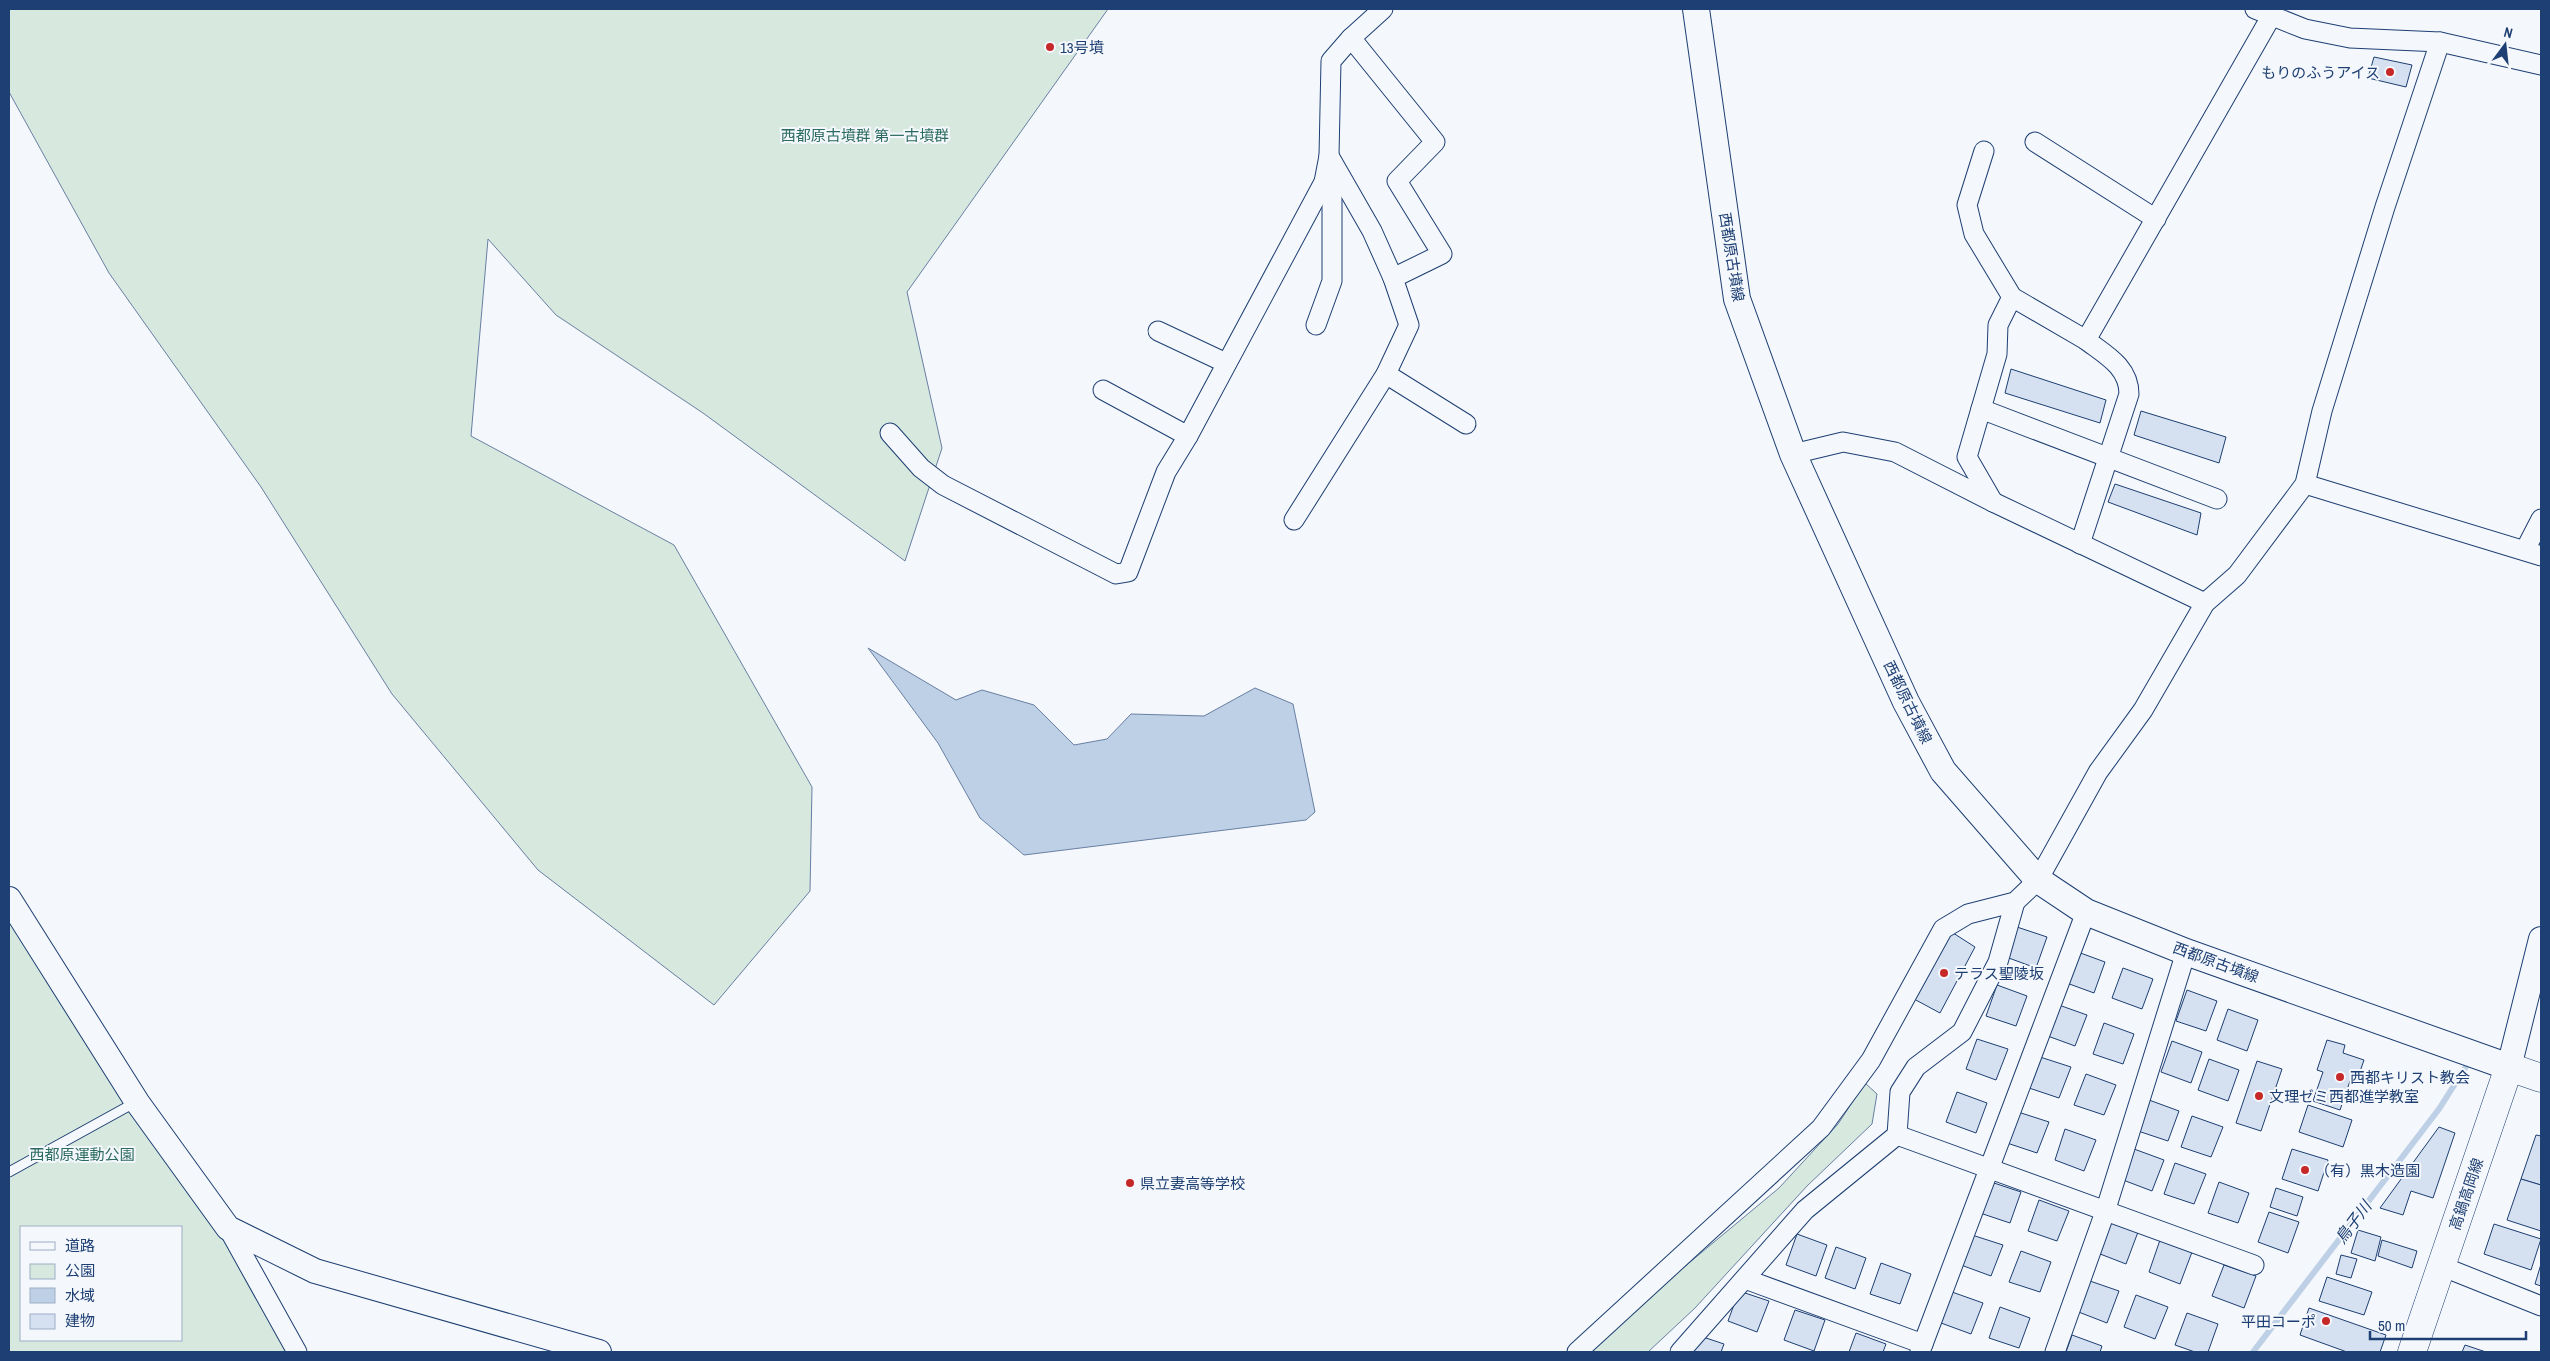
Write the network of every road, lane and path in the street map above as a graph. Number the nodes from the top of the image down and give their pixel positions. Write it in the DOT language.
graph roads {
  1 [pos="1383,9"];
  2 [pos="1696,9"];
  3 [pos="2264,12"];
  4 [pos="1351,38"];
  5 [pos="2440,42"];
  6 [pos="2541,65"];
  7 [pos="2035,142"];
  8 [pos="1984,151"];
  9 [pos="1329,156"];
  10 [pos="1324,182"];
  11 [pos="2156,219"];
  12 [pos="1393,278"];
  13 [pos="2012,297"];
  14 [pos="1316,325"];
  15 [pos="1158,331"];
  16 [pos="2086,340"];
  17 [pos="1226,363"];
  18 [pos="1386,374"];
  19 [pos="1103,390"];
  20 [pos="1981,409"];
  21 [pos="1466,424"];
  22 [pos="890,433"];
  23 [pos="1188,436"];
  24 [pos="1793,454"];
  25 [pos="2108,457"];
  26 [pos="2305,484"];
  27 [pos="2217,498"];
  28 [pos="1993,502"];
  29 [pos="2541,519"];
  30 [pos="1294,520"];
  31 [pos="2080,544"];
  32 [pos="2533,553"];
  33 [pos="2205,603"];
  34 [pos="2038,880"];
  35 [pos="9,899"];
  36 [pos="2015,902"];
  37 [pos="2086,912"];
  38 [pos="2541,939"];
  39 [pos="2186,952"];
  40 [pos="2509,1067"];
  41 [pos="2541,1078"];
  42 [pos="137,1102"];
  43 [pos="1897,1135"];
  44 [pos="1991,1169"];
  45 [pos="9,1172"];
  46 [pos="2104,1212"];
  47 [pos="228,1228"];
  48 [pos="2254,1265"];
  49 [pos="2441,1266"];
  50 [pos="1745,1279"];
  51 [pos="2541,1306"];
  52 [pos="1922,1348"];
  53 [pos="297,1352"];
  54 [pos="599,1352"];
  55 [pos="1577,1352"];
  56 [pos="1680,1352"];
  57 [pos="2055,1352"];
  58 [pos="2412,1352"];
  1 -- 4 [label="street"];
  2 -- 24 [label="main road, 西都原古墳線"];
  3 -- 5 [label="street"];
  3 -- 11 [label="street"];
  4 -- 9 [label="street"];
  4 -- 12 [label="street"];
  5 -- 6 [label="street"];
  5 -- 26 [label="street"];
  7 -- 11 [label="street"];
  8 -- 13 [label="street"];
  9 -- 10 [label="street"];
  9 -- 12 [label="street"];
  10 -- 14 [label="street"];
  10 -- 17 [label="street"];
  11 -- 16 [label="street"];
  12 -- 18 [label="street"];
  13 -- 16 [label="street"];
  13 -- 20 [label="street"];
  15 -- 17 [label="street"];
  16 -- 25 [label="street"];
  17 -- 23 [label="street"];
  18 -- 21 [label="street"];
  18 -- 30 [label="street"];
  19 -- 23 [label="street"];
  20 -- 25 [label="street"];
  20 -- 28 [label="street"];
  22 -- 23 [label="street"];
  24 -- 28 [label="street"];
  24 -- 34 [label="main road, 西都原古墳線"];
  25 -- 27 [label="street"];
  25 -- 31 [label="street"];
  26 -- 32 [label="street"];
  26 -- 33 [label="street"];
  28 -- 31 [label="street"];
  29 -- 32 [label="street"];
  31 -- 33 [label="street"];
  33 -- 34 [label="street"];
  34 -- 36 [label="street"];
  34 -- 37 [label="main road, 西都原古墳線"];
  35 -- 42 [label="street"];
  36 -- 43 [label="street"];
  36 -- 55 [label="street"];
  37 -- 39 [label="main road, 西都原古墳線"];
  37 -- 44 [label="street"];
  38 -- 40 [label="street"];
  39 -- 40 [label="main road, 西都原古墳線"];
  39 -- 46 [label="street"];
  40 -- 41 [label="main road"];
  40 -- 49 [label="main road, 高鍋高岡線"];
  42 -- 45 [label="lane"];
  42 -- 47 [label="street"];
  43 -- 44 [label="street"];
  43 -- 50 [label="street"];
  44 -- 46 [label="street"];
  44 -- 52 [label="street"];
  46 -- 48 [label="street"];
  46 -- 57 [label="street"];
  47 -- 53 [label="street"];
  47 -- 54 [label="street"];
  49 -- 51 [label="street"];
  49 -- 58 [label="main road, 高鍋高岡線"];
  50 -- 52 [label="street"];
  50 -- 56 [label="street"];
}
